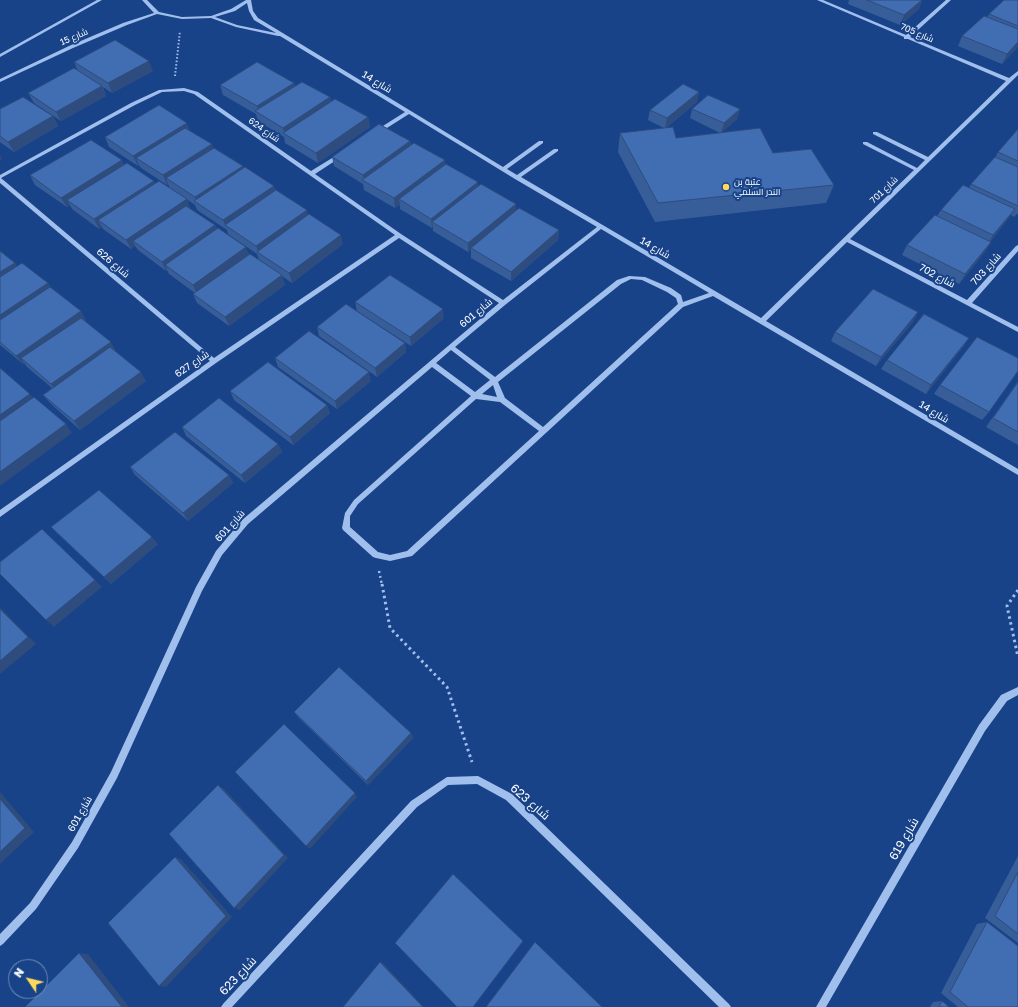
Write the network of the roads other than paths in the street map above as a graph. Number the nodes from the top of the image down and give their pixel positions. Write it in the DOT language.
graph roads {
  1 [pos="100,0"];
  2 [pos="144,0"];
  3 [pos="249,0"];
  4 [pos="820,0"];
  5 [pos="950,0"];
  6 [pos="157,12"];
  7 [pos="211,17"];
  8 [pos="285,37"];
  9 [pos="906,38"];
  10 [pos="17,48"];
  11 [pos="0,51"];
  12 [pos="0,56"];
  13 [pos="1018,72"];
  14 [pos="1009,80"];
  15 [pos="0,81"];
  16 [pos="408,112"];
  17 [pos="875,133"];
  18 [pos="369,136"];
  19 [pos="541,142"];
  20 [pos="865,143"];
  21 [pos="556,150"];
  22 [pos="343,153"];
  23 [pos="928,159"];
  24 [pos="503,169"];
  25 [pos="918,170"];
  26 [pos="311,174"];
  27 [pos="0,178"];
  28 [pos="518,178"];
  29 [pos="601,226"];
  30 [pos="399,235"];
  31 [pos="846,239"];
  32 [pos="1018,247"];
  33 [pos="714,293"];
  34 [pos="503,303"];
  35 [pos="968,303"];
  36 [pos="681,305"];
  37 [pos="762,321"];
  38 [pos="1018,330"];
  39 [pos="451,347"];
  40 [pos="214,361"];
  41 [pos="432,363"];
  42 [pos="494,380"];
  43 [pos="475,396"];
  44 [pos="502,400"];
  45 [pos="544,431"];
  46 [pos="1018,472"];
  47 [pos="0,514"];
  48 [pos="1018,691"];
  49 [pos="0,941"];
  50 [pos="226,1007"];
  51 [pos="726,1007"];
  52 [pos="821,1007"];
  1 -- 10 [label="street, شارع 15"];
  2 -- 6 [label="street"];
  3 -- 7 [label="street"];
  3 -- 8 [label="street, شارع 14"];
  4 -- 9 [label="street, شارع 705"];
  5 -- 9 [label="street"];
  6 -- 7 [label="street"];
  6 -- 15 [label="street, شارع 15"];
  7 -- 8 [label="street, شارع 14"];
  8 -- 16 [label="street, شارع 14"];
  9 -- 14 [label="street, شارع 705"];
  10 -- 11 [label="street"];
  10 -- 12 [label="street, شارع 15"];
  13 -- 14 [label="street, شارع 701"];
  14 -- 23 [label="street, شارع 701"];
  16 -- 18 [label="street"];
  16 -- 24 [label="street, شارع 14"];
  17 -- 23 [label="street"];
  19 -- 24 [label="street"];
  20 -- 25 [label="street"];
  21 -- 28 [label="street"];
  22 -- 26 [label="street"];
  23 -- 25 [label="street, شارع 701"];
  24 -- 28 [label="street, شارع 14"];
  25 -- 31 [label="street, شارع 701"];
  26 -- 27 [label="street, شارع 624"];
  26 -- 30 [label="street, شارع 624"];
  27 -- 40 [label="street, شارع 626"];
  28 -- 29 [label="street, شارع 14"];
  29 -- 33 [label="street, شارع 14"];
  29 -- 34 [label="street, شارع 601"];
  30 -- 34 [label="street, شارع 624"];
  30 -- 40 [label="street, شارع 627"];
  31 -- 35 [label="street, شارع 702"];
  31 -- 37 [label="street, شارع 701"];
  32 -- 35 [label="street, شارع 703"];
  33 -- 36 [label="street"];
  33 -- 37 [label="street, شارع 14"];
  34 -- 39 [label="street, شارع 601"];
  35 -- 38 [label="street, شارع 702"];
  36 -- 42 [label="street"];
  36 -- 45 [label="street"];
  37 -- 46 [label="street, شارع 14"];
  39 -- 41 [label="street, شارع 601"];
  39 -- 42 [label="street"];
  40 -- 47 [label="street, شارع 627"];
  41 -- 43 [label="street"];
  41 -- 49 [label="street, شارع 601"];
  42 -- 43 [label="street"];
  42 -- 44 [label="street"];
  43 -- 44 [label="street"];
  43 -- 45 [label="street"];
  44 -- 45 [label="street"];
  48 -- 52 [label="street, شارع 619"];
  50 -- 51 [label="street, شارع 623"];
}
